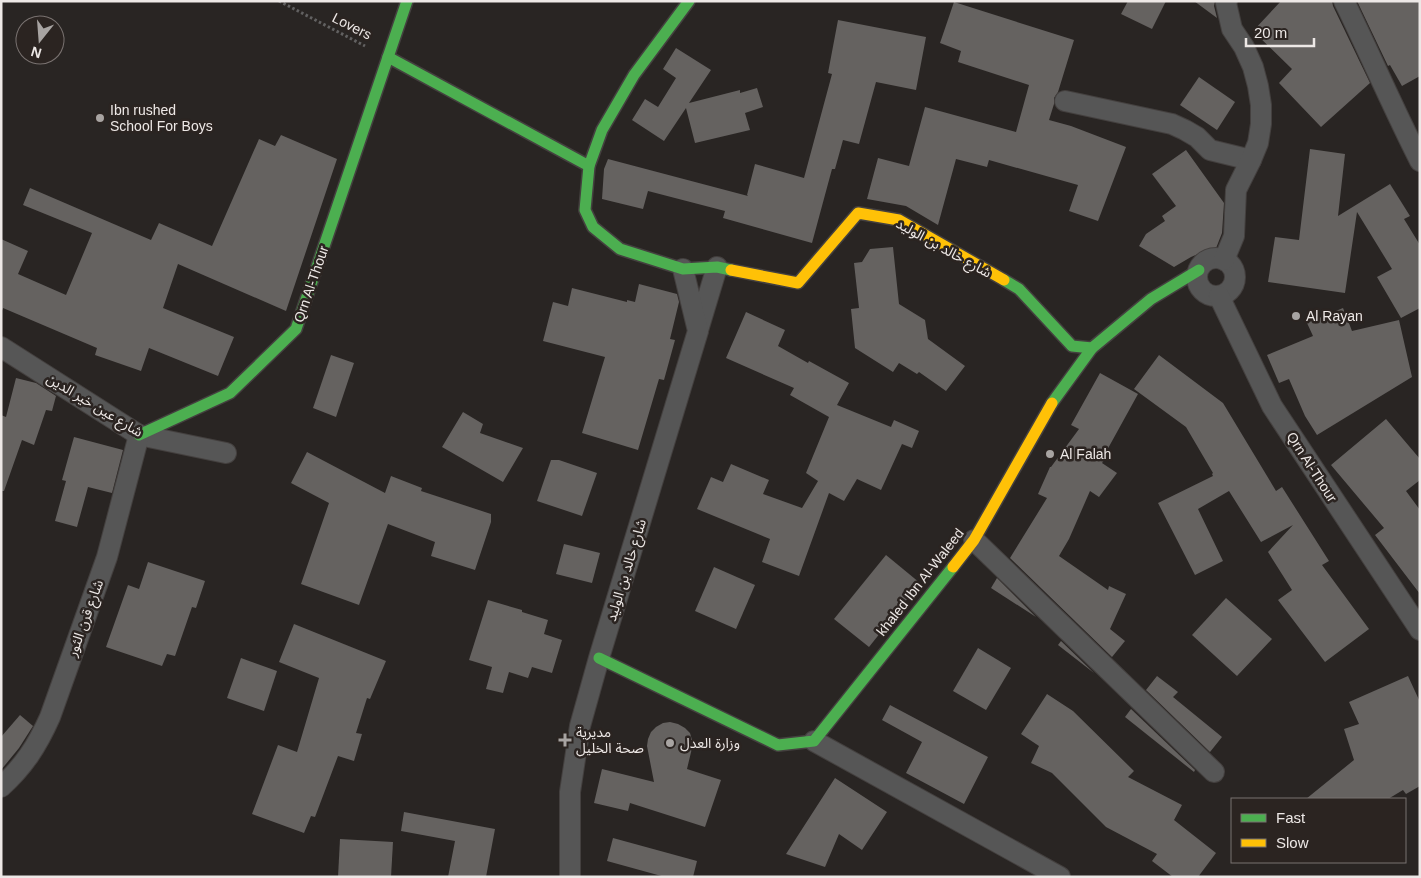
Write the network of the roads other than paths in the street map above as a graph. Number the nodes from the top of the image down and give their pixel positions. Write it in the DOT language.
graph roads {
  1 [pos="407,1"];
  2 [pos="689,1"];
  3 [pos="1227,1"];
  4 [pos="1344,1"];
  5 [pos="388,57"];
  6 [pos="1065,102"];
  7 [pos="1251,160"];
  8 [pos="1420,161"];
  9 [pos="589,166"];
  10 [pos="1224,260"];
  11 [pos="717,267"];
  12 [pos="682,269"];
  13 [pos="1199,270"];
  14 [pos="1219,296"];
  15 [pos="698,331"];
  16 [pos="1,347"];
  17 [pos="1092,348"];
  18 [pos="139,435"];
  19 [pos="226,453"];
  20 [pos="974,540"];
  21 [pos="1420,630"];
  22 [pos="599,658"];
  23 [pos="814,741"];
  24 [pos="1214,772"];
  25 [pos="1,787"];
  26 [pos="570,877"];
  27 [pos="1060,877"];
  1 -- 5 [label="street"];
  2 -- 9 [label="street, شارع خالد بن الوليد"];
  3 -- 7 [label="street"];
  4 -- 8 [label="street"];
  5 -- 9 [label="street"];
  5 -- 18 [label="street, Qrn Al-Thour"];
  6 -- 7 [label="street"];
  7 -- 10 [label="street"];
  9 -- 12 [label="street, شارع خالد بن الوليد"];
  10 -- 13 [label="street"];
  10 -- 14 [label="street"];
  11 -- 12 [label="street, شارع خالد بن الوليد"];
  11 -- 15 [label="street, شارع خالد بن الوليد"];
  11 -- 17 [label="street, شارع خالد بن الوليد"];
  12 -- 15 [label="street"];
  13 -- 14 [label="street"];
  13 -- 17 [label="street, khaled Ibn Al-Waleed"];
  14 -- 21 [label="street, Qrn Al-Thour"];
  15 -- 22 [label="street, شارع خالد بن الوليد"];
  16 -- 18 [label="street, شارع عين خير الدين"];
  17 -- 20 [label="street, khaled Ibn Al-Waleed"];
  18 -- 19 [label="street, شارع عين خير الدين"];
  18 -- 25 [label="street, شارع قرن الثور"];
  20 -- 23 [label="street, khaled Ibn Al-Waleed"];
  20 -- 24 [label="street"];
  22 -- 23 [label="street"];
  22 -- 26 [label="street, شارع خالد بن الوليد"];
  23 -- 27 [label="street"];
}
